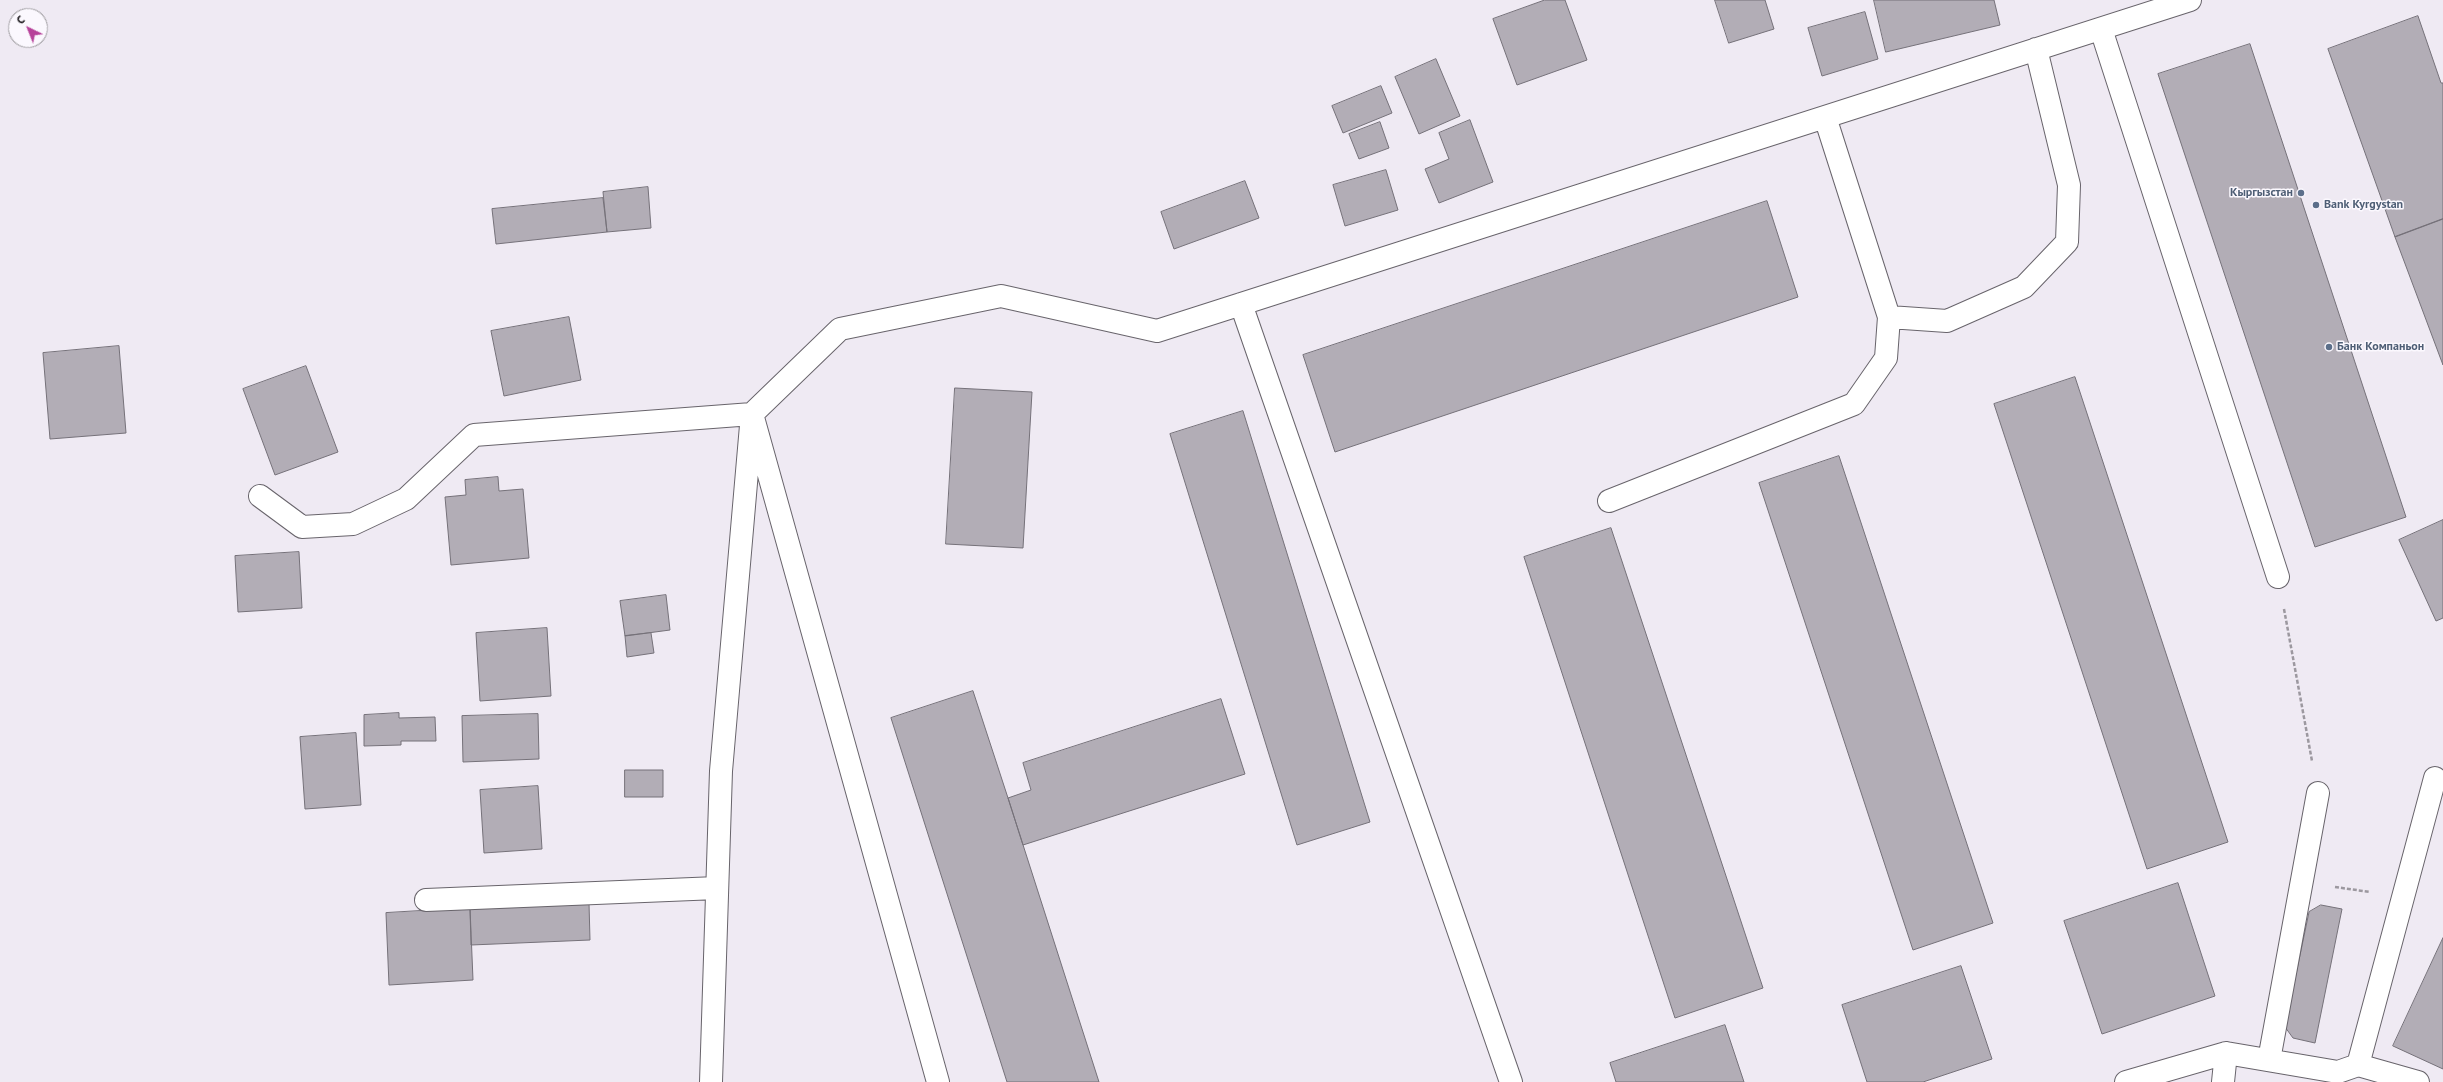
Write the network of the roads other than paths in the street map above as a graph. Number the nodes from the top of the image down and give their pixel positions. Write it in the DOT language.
graph roads {
  1 [pos="2190,0"];
  2 [pos="2101,29"];
  3 [pos="2036,49"];
  4 [pos="1825,117"];
  5 [pos="1241,304"];
  6 [pos="1890,317"];
  7 [pos="752,414"];
  8 [pos="260,496"];
  9 [pos="1609,501"];
  10 [pos="2278,577"];
  11 [pos="2435,778"];
  12 [pos="2318,793"];
  13 [pos="717,888"];
  14 [pos="426,900"];
  15 [pos="2226,1053"];
  16 [pos="2268,1060"];
  17 [pos="2358,1065"];
  18 [pos="711,1082"];
  19 [pos="938,1082"];
  20 [pos="1511,1082"];
  21 [pos="2126,1082"];
  22 [pos="2223,1082"];
  23 [pos="2418,1082"];
  1 -- 2 [label="street"];
  2 -- 3 [label="street"];
  2 -- 10 [label="street"];
  3 -- 4 [label="street"];
  3 -- 6 [label="street"];
  4 -- 5 [label="street"];
  4 -- 6 [label="street"];
  5 -- 7 [label="street"];
  5 -- 20 [label="street"];
  6 -- 9 [label="street"];
  7 -- 8 [label="street"];
  7 -- 13 [label="street"];
  7 -- 19 [label="street"];
  11 -- 17 [label="street"];
  12 -- 16 [label="street"];
  13 -- 14 [label="street"];
  13 -- 18 [label="street"];
  15 -- 16 [label="street"];
  15 -- 21 [label="street"];
  15 -- 22 [label="street"];
  16 -- 17 [label="street"];
  17 -- 23 [label="street"];
}
